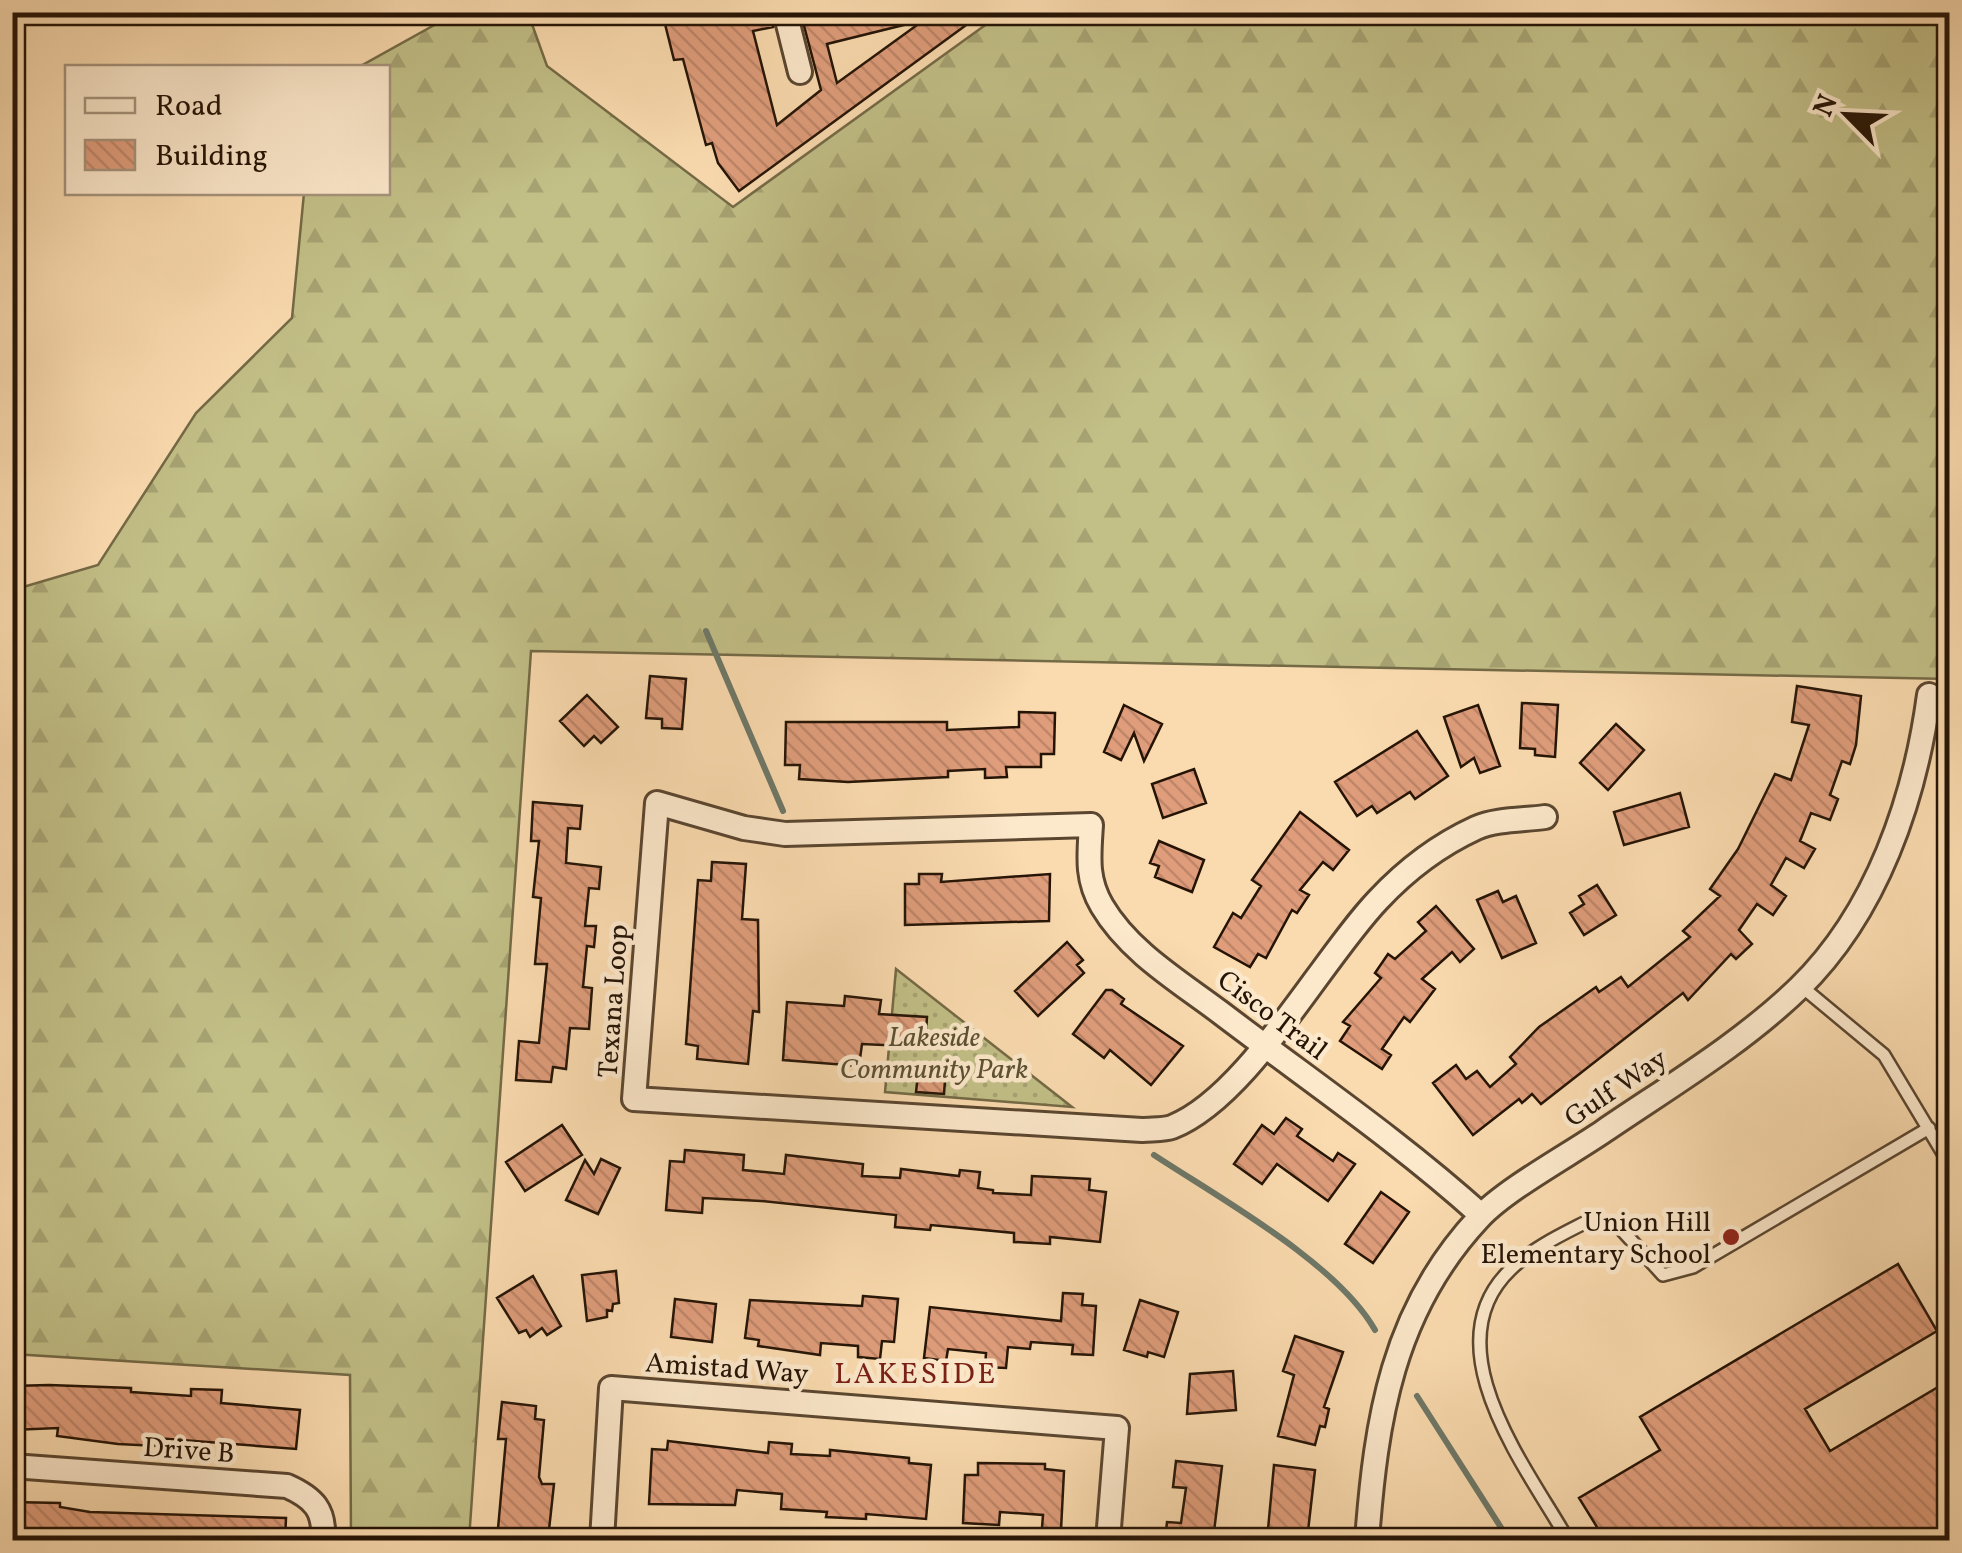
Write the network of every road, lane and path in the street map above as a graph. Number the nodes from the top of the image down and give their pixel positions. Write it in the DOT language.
graph roads {
  1 [pos="785,12"];
  2 [pos="800,72"];
  3 [pos="1929,695"];
  4 [pos="1545,818"];
  5 [pos="1091,825"];
  6 [pos="1801,986"];
  7 [pos="1263,1045"];
  8 [pos="1929,1128"];
  9 [pos="1950,1165"];
  10 [pos="1481,1216"];
  11 [pos="12,1466"];
  12 [pos="323,1540"];
  13 [pos="602,1540"];
  14 [pos="1108,1540"];
  15 [pos="1367,1540"];
  16 [pos="1568,1540"];
  1 -- 2 [label="street"];
  3 -- 6 [label="street, Gulf Way"];
  4 -- 7 [label="street"];
  5 -- 7 [label="street, Cisco Trail"];
  5 -- 7 [label="street, Texana Loop"];
  6 -- 8 [label="lane"];
  6 -- 10 [label="street, Gulf Way"];
  7 -- 10 [label="street, Cisco Trail"];
  8 -- 9 [label="lane"];
  8 -- 16 [label="lane"];
  10 -- 15 [label="street, Gulf Way"];
  11 -- 12 [label="street, Drive B"];
  13 -- 14 [label="street, Amistad Way"];
}
